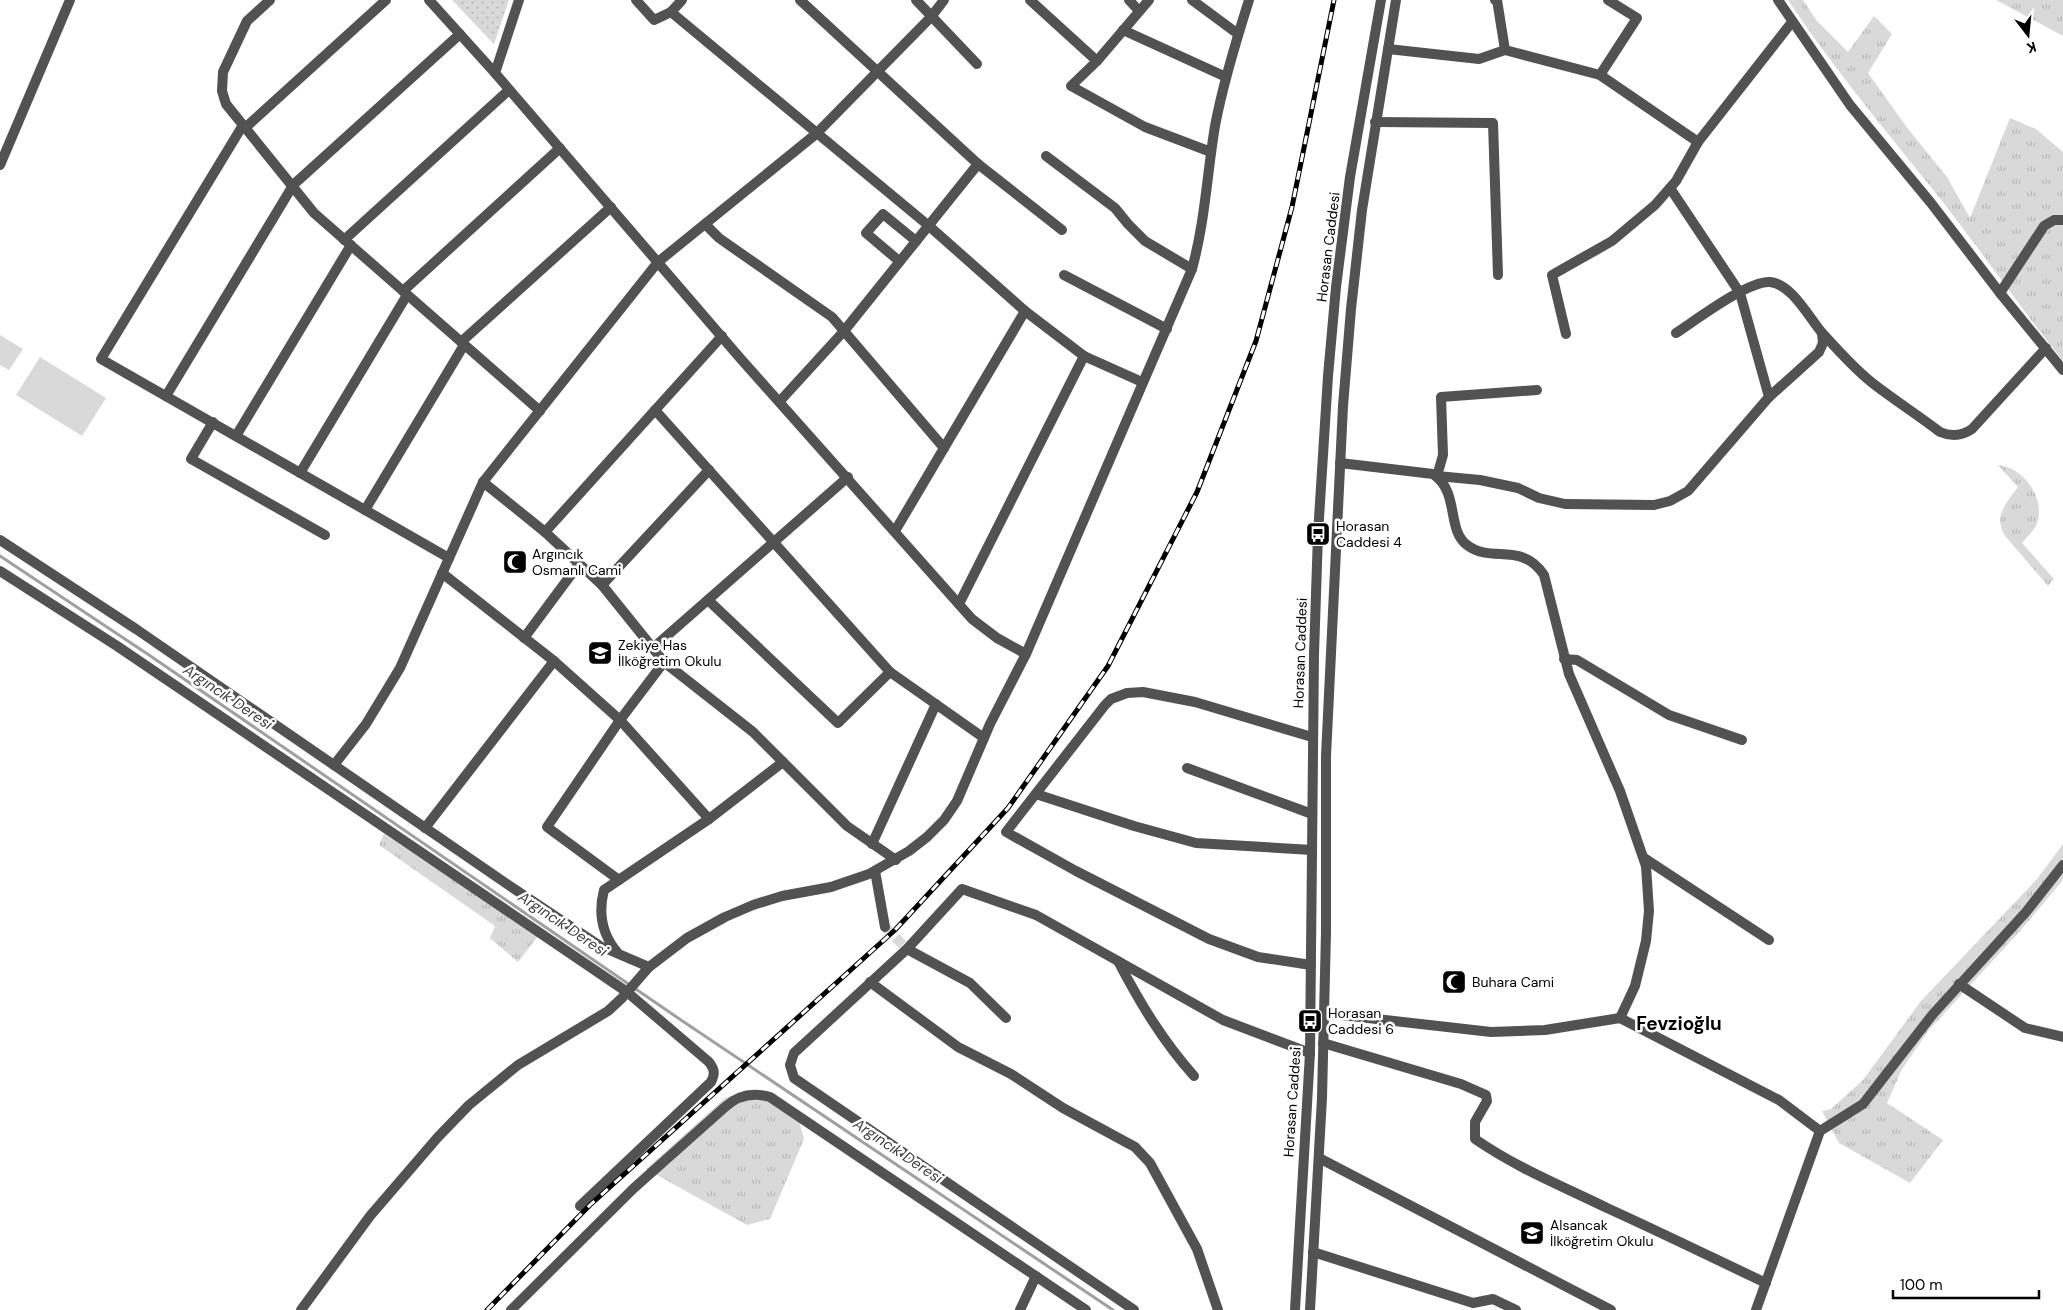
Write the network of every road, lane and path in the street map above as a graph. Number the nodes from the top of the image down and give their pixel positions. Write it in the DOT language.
graph roads {
  1 [pos="70,0"];
  2 [pos="270,0"];
  3 [pos="386,0"];
  4 [pos="430,0"];
  5 [pos="519,0"];
  6 [pos="636,0"];
  7 [pos="682,0"];
  8 [pos="800,0"];
  9 [pos="916,0"];
  10 [pos="944,0"];
  11 [pos="1030,0"];
  12 [pos="1129,0"];
  13 [pos="1149,0"];
  14 [pos="1192,0"];
  15 [pos="1249,0"];
  16 [pos="1381,0"];
  17 [pos="1396,0"];
  18 [pos="1495,0"];
  19 [pos="1608,0"];
  20 [pos="1778,0"];
  21 [pos="1140,11"];
  22 [pos="671,12"];
  23 [pos="932,17"];
  24 [pos="1792,22"];
  25 [pos="1123,30"];
  26 [pos="460,34"];
  27 [pos="1238,34"];
  28 [pos="1388,49"];
  29 [pos="1505,50"];
  30 [pos="1097,62"];
  31 [pos="977,64"];
  32 [pos="877,72"];
  33 [pos="495,73"];
  34 [pos="1600,75"];
  35 [pos="1226,77"];
  36 [pos="509,90"];
  37 [pos="1376,122"];
  38 [pos="244,126"];
  39 [pos="816,134"];
  40 [pos="1698,142"];
  41 [pos="560,148"];
  42 [pos="1211,152"];
  43 [pos="1046,156"];
  44 [pos="0,164"];
  45 [pos="978,164"];
  46 [pos="292,186"];
  47 [pos="1670,188"];
  48 [pos="611,207"];
  49 [pos="2063,220"];
  50 [pos="705,224"];
  51 [pos="929,226"];
  52 [pos="1062,230"];
  53 [pos="916,241"];
  54 [pos="347,242"];
  55 [pos="899,261"];
  56 [pos="658,262"];
  57 [pos="1192,269"];
  58 [pos="1064,275"];
  59 [pos="1498,276"];
  60 [pos="405,293"];
  61 [pos="1740,293"];
  62 [pos="2000,293"];
  63 [pos="1025,310"];
  64 [pos="1167,328"];
  65 [pos="844,331"];
  66 [pos="1676,332"];
  67 [pos="1822,333"];
  68 [pos="1566,334"];
  69 [pos="722,336"];
  70 [pos="463,344"];
  71 [pos="2046,348"];
  72 [pos="1084,356"];
  73 [pos="2063,370"];
  74 [pos="1142,382"];
  75 [pos="1537,390"];
  76 [pos="166,396"];
  77 [pos="1770,397"];
  78 [pos="780,402"];
  79 [pos="655,410"];
  80 [pos="540,411"];
  81 [pos="213,422"];
  82 [pos="236,436"];
  83 [pos="944,448"];
  84 [pos="1340,463"];
  85 [pos="709,470"];
  86 [pos="300,473"];
  87 [pos="1437,476"];
  88 [pos="848,477"];
  89 [pos="484,482"];
  90 [pos="365,510"];
  91 [pos="895,531"];
  92 [pos="546,532"];
  93 [pos="325,535"];
  94 [pos="0,540"];
  95 [pos="773,543"];
  96 [pos="449,558"];
  97 [pos="579,564"];
  98 [pos="0,571"];
  99 [pos="442,573"];
  100 [pos="602,585"];
  101 [pos="708,600"];
  102 [pos="959,604"];
  103 [pos="524,638"];
  104 [pos="653,648"];
  105 [pos="1026,654"];
  106 [pos="1564,659"];
  107 [pos="554,660"];
  108 [pos="664,662"];
  109 [pos="890,672"];
  110 [pos="936,704"];
  111 [pos="620,720"];
  112 [pos="1312,737"];
  113 [pos="984,738"];
  114 [pos="1742,740"];
  115 [pos="783,762"];
  116 [pos="334,765"];
  117 [pos="1187,768"];
  118 [pos="1036,794"];
  119 [pos="1312,814"];
  120 [pos="709,819"];
  121 [pos="425,828"];
  122 [pos="872,844"];
  123 [pos="1312,850"];
  124 [pos="1644,858"];
  125 [pos="896,860"];
  126 [pos="2063,865"];
  127 [pos="875,871"];
  128 [pos="619,880"];
  129 [pos="885,927"];
  130 [pos="1769,940"];
  131 [pos="907,949"];
  132 [pos="618,954"];
  133 [pos="1118,960"];
  134 [pos="1311,965"];
  135 [pos="649,968"];
  136 [pos="870,982"];
  137 [pos="1959,984"];
  138 [pos="628,991"];
  139 [pos="1324,1013"];
  140 [pos="1006,1018"];
  141 [pos="1620,1018"];
  142 [pos="2063,1037"];
  143 [pos="1323,1043"];
  144 [pos="1310,1053"];
  145 [pos="1194,1076"];
  146 [pos="1820,1131"];
  147 [pos="1318,1158"];
  148 [pos="580,1206"];
  149 [pos="1313,1252"];
  150 [pos="1036,1276"];
  151 [pos="1766,1284"];
  152 [pos="303,1309"];
  153 [pos="511,1310"];
  154 [pos="1020,1310"];
  155 [pos="1086,1310"];
  156 [pos="1134,1310"];
  157 [pos="1218,1310"];
  158 [pos="1295,1310"];
  159 [pos="1310,1310"];
  160 [pos="1516,1310"];
  161 [pos="1612,1310"];
  162 [pos="1756,1310"];
  1 -- 44 [label="street"];
  2 -- 38 [label="street"];
  3 -- 38 [label="street"];
  4 -- 26 [label="street"];
  5 -- 33 [label="street"];
  6 -- 22 [label="street"];
  7 -- 22 [label="street"];
  8 -- 32 [label="street"];
  9 -- 23 [label="street"];
  10 -- 23 [label="street"];
  11 -- 30 [label="street"];
  12 -- 21 [label="street"];
  13 -- 21 [label="street"];
  14 -- 27 [label="street"];
  15 -- 27 [label="street"];
  16 -- 112 [label="street, Horasan Caddesi"];
  17 -- 28 [label="street, Horasan Caddesi"];
  18 -- 29 [label="street"];
  19 -- 34 [label="street"];
  20 -- 24 [label="street"];
  21 -- 25 [label="street"];
  22 -- 39 [label="street"];
  23 -- 31 [label="street"];
  23 -- 32 [label="street"];
  24 -- 40 [label="street"];
  24 -- 62 [label="street"];
  25 -- 30 [label="street"];
  25 -- 35 [label="street"];
  26 -- 33 [label="street"];
  26 -- 46 [label="street"];
  27 -- 35 [label="street"];
  28 -- 29 [label="street"];
  28 -- 37 [label="street, Horasan Caddesi"];
  29 -- 34 [label="street"];
  30 -- 42 [label="street"];
  32 -- 39 [label="street"];
  32 -- 45 [label="street"];
  33 -- 36 [label="street"];
  34 -- 40 [label="street"];
  35 -- 42 [label="street"];
  36 -- 41 [label="street"];
  36 -- 54 [label="street"];
  37 -- 59 [label="street"];
  37 -- 84 [label="street, Horasan Caddesi"];
  38 -- 46 [label="street"];
  38 -- 76 [label="street"];
  39 -- 50 [label="street"];
  39 -- 51 [label="street"];
  40 -- 47 [label="street"];
  41 -- 48 [label="street"];
  41 -- 60 [label="street"];
  42 -- 57 [label="street"];
  43 -- 57 [label="street"];
  45 -- 51 [label="street"];
  45 -- 52 [label="street"];
  46 -- 54 [label="street"];
  46 -- 76 [label="street"];
  47 -- 61 [label="street"];
  47 -- 68 [label="street"];
  48 -- 56 [label="street"];
  48 -- 70 [label="street"];
  49 -- 62 [label="street"];
  50 -- 56 [label="street"];
  50 -- 65 [label="street"];
  51 -- 53 [label="street"];
  51 -- 63 [label="street"];
  53 -- 55 [label="street"];
  53 -- 55 [label="street"];
  54 -- 60 [label="street"];
  54 -- 82 [label="street"];
  55 -- 65 [label="street"];
  56 -- 69 [label="street"];
  56 -- 80 [label="street"];
  57 -- 64 [label="street"];
  58 -- 64 [label="street"];
  60 -- 70 [label="street"];
  60 -- 86 [label="street"];
  61 -- 66 [label="street"];
  61 -- 67 [label="street"];
  61 -- 77 [label="street"];
  62 -- 71 [label="street"];
  63 -- 72 [label="street"];
  63 -- 83 [label="street"];
  64 -- 74 [label="street"];
  65 -- 78 [label="street"];
  65 -- 83 [label="street"];
  67 -- 71 [label="street"];
  67 -- 77 [label="street"];
  69 -- 78 [label="street"];
  69 -- 79 [label="street"];
  70 -- 80 [label="street"];
  70 -- 90 [label="street"];
  71 -- 73 [label="street"];
  72 -- 74 [label="street"];
  72 -- 102 [label="street"];
  74 -- 105 [label="street"];
  75 -- 87 [label="street"];
  76 -- 81 [label="street"];
  77 -- 87 [label="street"];
  78 -- 88 [label="street"];
  79 -- 85 [label="street"];
  79 -- 92 [label="street"];
  80 -- 89 [label="street"];
  81 -- 82 [label="street"];
  81 -- 93 [label="street"];
  82 -- 86 [label="street"];
  83 -- 91 [label="street"];
  84 -- 87 [label="street"];
  84 -- 139 [label="street, Horasan Caddesi"];
  85 -- 95 [label="street"];
  85 -- 100 [label="street"];
  86 -- 90 [label="street"];
  87 -- 106 [label="street"];
  88 -- 91 [label="street"];
  88 -- 95 [label="street"];
  89 -- 92 [label="street"];
  89 -- 96 [label="street"];
  90 -- 96 [label="street"];
  91 -- 102 [label="street"];
  92 -- 97 [label="street"];
  94 -- 116 [label="street"];
  95 -- 101 [label="street"];
  95 -- 109 [label="street"];
  96 -- 99 [label="street"];
  97 -- 100 [label="street"];
  97 -- 103 [label="street"];
  98 -- 138 [label="street"];
  99 -- 103 [label="street"];
  99 -- 116 [label="street"];
  100 -- 104 [label="street"];
  101 -- 104 [label="street"];
  101 -- 109 [label="street"];
  102 -- 105 [label="street"];
  103 -- 107 [label="street"];
  104 -- 108 [label="street"];
  105 -- 113 [label="street"];
  106 -- 114 [label="street"];
  106 -- 124 [label="street"];
  107 -- 111 [label="street"];
  107 -- 121 [label="street"];
  108 -- 111 [label="street"];
  108 -- 115 [label="street"];
  109 -- 110 [label="street"];
  110 -- 113 [label="street"];
  110 -- 122 [label="street"];
  111 -- 120 [label="street"];
  111 -- 128 [label="street"];
  112 -- 118 [label="street"];
  112 -- 119 [label="street, Horasan Caddesi"];
  113 -- 125 [label="street"];
  115 -- 120 [label="street"];
  115 -- 122 [label="street"];
  116 -- 121 [label="street"];
  117 -- 119 [label="street"];
  118 -- 123 [label="street"];
  118 -- 134 [label="street"];
  119 -- 123 [label="street, Horasan Caddesi"];
  120 -- 128 [label="street"];
  121 -- 132 [label="street"];
  122 -- 125 [label="street"];
  123 -- 134 [label="street, Horasan Caddesi"];
  124 -- 130 [label="street"];
  124 -- 141 [label="street"];
  125 -- 127 [label="street"];
  126 -- 137 [label="street"];
  127 -- 129 [label="street"];
  127 -- 135 [label="street"];
  128 -- 132 [label="street"];
  131 -- 133 [label="street"];
  131 -- 136 [label="street"];
  131 -- 140 [label="street"];
  132 -- 135 [label="street"];
  133 -- 144 [label="street"];
  133 -- 145 [label="street"];
  134 -- 144 [label="street, Horasan Caddesi"];
  135 -- 138 [label="street"];
  136 -- 156 [label="street"];
  136 -- 157 [label="street"];
  137 -- 142 [label="street"];
  137 -- 146 [label="street"];
  138 -- 148 [label="street"];
  138 -- 152 [label="street"];
  139 -- 141 [label="street"];
  139 -- 143 [label="street, Horasan Caddesi"];
  141 -- 146 [label="street"];
  143 -- 147 [label="street, Horasan Caddesi"];
  143 -- 151 [label="street"];
  144 -- 158 [label="street, Horasan Caddesi"];
  146 -- 151 [label="street"];
  147 -- 149 [label="street, Horasan Caddesi"];
  147 -- 161 [label="street"];
  149 -- 159 [label="street, Horasan Caddesi"];
  149 -- 160 [label="street"];
  150 -- 153 [label="street"];
  150 -- 154 [label="street"];
  150 -- 155 [label="street"];
  151 -- 162 [label="street"];
}
